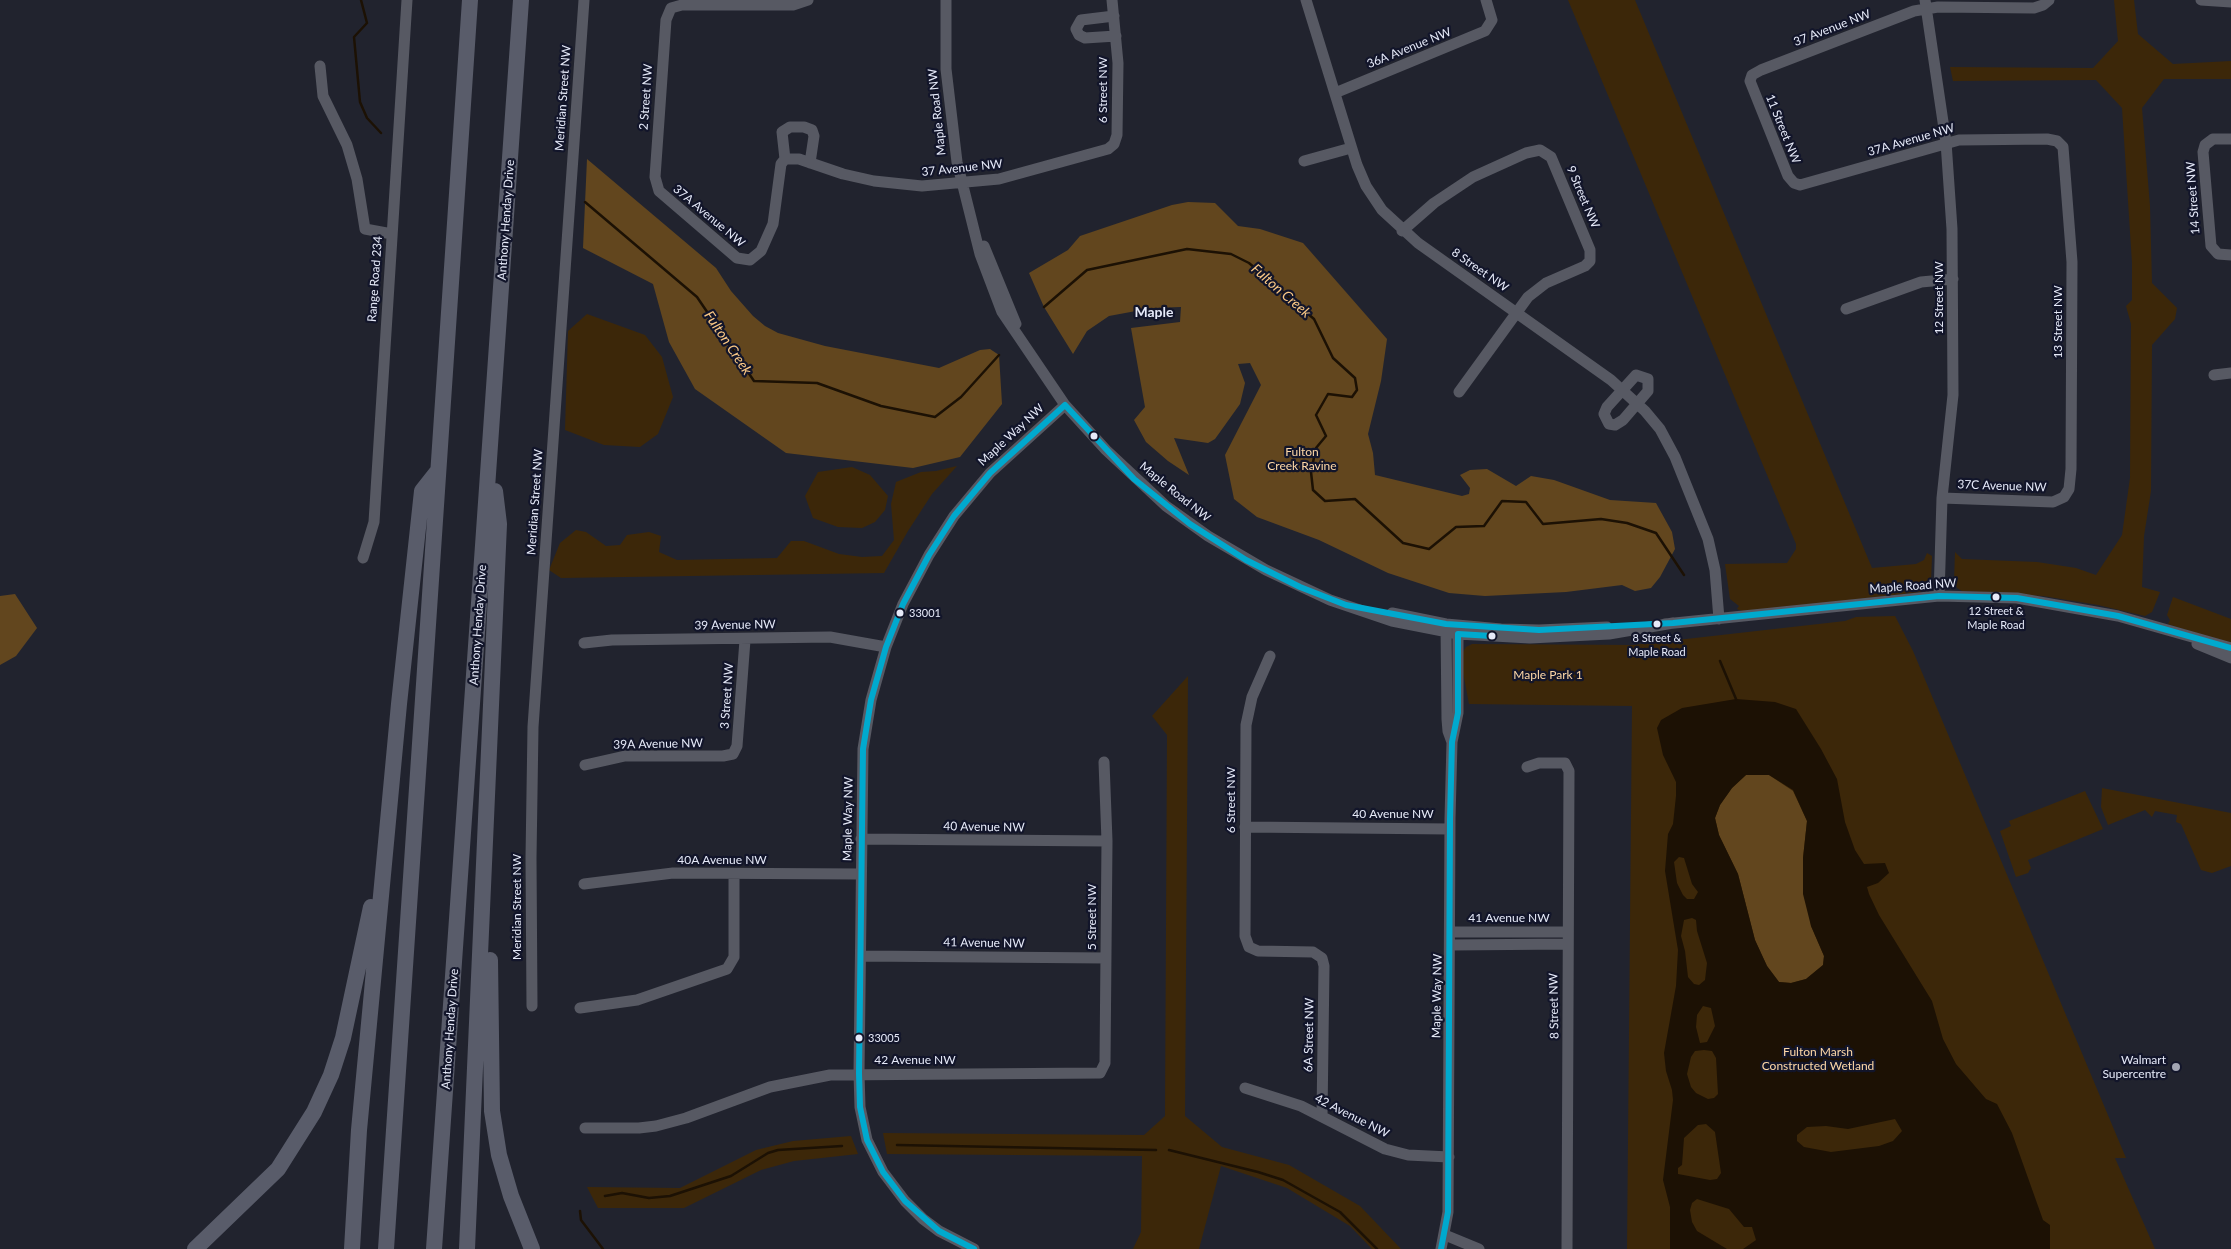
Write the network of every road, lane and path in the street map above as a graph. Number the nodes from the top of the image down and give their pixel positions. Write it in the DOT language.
graph roads {
  1 [pos="407,0"];
  2 [pos="470,0"];
  3 [pos="521,0"];
  4 [pos="584,0"];
  5 [pos="946,0"];
  6 [pos="1112,0"];
  7 [pos="1306,0"];
  8 [pos="1486,0"];
  9 [pos="2202,0"];
  10 [pos="808,1"];
  11 [pos="2231,2"];
  12 [pos="2046,3"];
  13 [pos="1926,4"];
  14 [pos="1114,16"];
  15 [pos="1116,36"];
  16 [pos="320,66"];
  17 [pos="1751,77"];
  18 [pos="1335,93"];
  19 [pos="2231,139"];
  20 [pos="1946,142"];
  21 [pos="2061,143"];
  22 [pos="1114,144"];
  23 [pos="1351,148"];
  24 [pos="785,160"];
  25 [pos="1304,161"];
  26 [pos="810,163"];
  27 [pos="962,184"];
  28 [pos="1800,185"];
  29 [pos="658,188"];
  30 [pos="1402,231"];
  31 [pos="392,234"];
  32 [pos="2231,255"];
  33 [pos="1953,279"];
  34 [pos="1846,309"];
  35 [pos="1516,312"];
  36 [pos="2231,373"];
  37 [pos="2214,376"];
  38 [pos="1622,389"];
  39 [pos="1459,392"];
  40 [pos="1638,404"];
  41 [pos="1065,405"];
  42 [pos="490,449"];
  43 [pos="437,472"];
  44 [pos="1942,498"];
  45 [pos="2061,500"];
  46 [pos="363,558"];
  47 [pos="1939,596"];
  48 [pos="1719,619"];
  49 [pos="2154,625"];
  50 [pos="1452,629"];
  51 [pos="744,640"];
  52 [pos="584,643"];
  53 [pos="886,647"];
  54 [pos="2231,648"];
  55 [pos="1270,656"];
  56 [pos="2231,658"];
  57 [pos="733,754"];
  58 [pos="1104,762"];
  59 [pos="585,765"];
  60 [pos="1527,767"];
  61 [pos="486,788"];
  62 [pos="1245,827"];
  63 [pos="1450,829"];
  64 [pos="387,831"];
  65 [pos="862,839"];
  66 [pos="1106,841"];
  67 [pos="734,874"];
  68 [pos="861,874"];
  69 [pos="584,884"];
  70 [pos="1451,932"];
  71 [pos="1567,932"];
  72 [pos="1567,944"];
  73 [pos="1451,945"];
  74 [pos="1320,955"];
  75 [pos="861,956"];
  76 [pos="1106,958"];
  77 [pos="532,1006"];
  78 [pos="580,1008"];
  79 [pos="1102,1071"];
  80 [pos="859,1073"];
  81 [pos="1245,1088"];
  82 [pos="1322,1117"];
  83 [pos="585,1128"];
  84 [pos="1449,1157"];
  85 [pos="1445,1236"];
  86 [pos="195,1249"];
  87 [pos="352,1249"];
  88 [pos="386,1249"];
  89 [pos="434,1249"];
  90 [pos="467,1249"];
  91 [pos="532,1249"];
  92 [pos="974,1249"];
  93 [pos="1441,1249"];
  94 [pos="1479,1249"];
  95 [pos="1567,1249"];
  1 -- 31 [label="street, Range Road 234"];
  2 -- 43 [label="highway"];
  3 -- 42 [label="highway, Anthony Henday Drive"];
  4 -- 77 [label="street, Meridian Street NW"];
  5 -- 27 [label="street, Maple Road NW"];
  6 -- 14 [label="street, 6 Street NW"];
  7 -- 18 [label="street, 8 Street NW"];
  8 -- 18 [label="street, 36A Avenue NW"];
  9 -- 11 [label="street"];
  10 -- 29 [label="street, 2 Street NW"];
  12 -- 13 [label="street, 37 Avenue NW"];
  13 -- 17 [label="street, 37 Avenue NW"];
  13 -- 20 [label="street, 12 Street NW"];
  14 -- 15 [label="street, 6 Street NW"];
  14 -- 15 [label="street"];
  15 -- 22 [label="street, 6 Street NW"];
  16 -- 31 [label="street"];
  17 -- 28 [label="street, 11 Street NW"];
  18 -- 23 [label="street, 8 Street NW"];
  19 -- 32 [label="street, 14 Street NW"];
  20 -- 21 [label="street, 37A Avenue NW"];
  20 -- 28 [label="street, 37A Avenue NW"];
  20 -- 33 [label="street, 12 Street NW"];
  21 -- 45 [label="street, 13 Street NW"];
  22 -- 27 [label="street, 37 Avenue NW"];
  23 -- 25 [label="street"];
  23 -- 30 [label="street, 8 Street NW"];
  24 -- 26 [label="street, 37 Avenue NW"];
  24 -- 26 [label="street"];
  24 -- 29 [label="street, 37A Avenue NW"];
  26 -- 27 [label="street, 37 Avenue NW"];
  27 -- 41 [label="street, Maple Road NW"];
  30 -- 35 [label="street, 8 Street NW"];
  30 -- 35 [label="street, 9 Street NW"];
  31 -- 46 [label="street, Range Road 234"];
  33 -- 34 [label="street"];
  33 -- 44 [label="street, 12 Street NW"];
  35 -- 38 [label="street, 8 Street NW"];
  35 -- 39 [label="street"];
  36 -- 37 [label="street"];
  38 -- 40 [label="street, 8 Street NW"];
  38 -- 40 [label="street"];
  38 -- 40 [label="street"];
  40 -- 48 [label="street, 8 Street NW"];
  41 -- 50 [label="street, Maple Road NW"];
  41 -- 53 [label="street, Maple Way NW"];
  42 -- 61 [label="highway"];
  42 -- 89 [label="highway, Anthony Henday Drive"];
  43 -- 64 [label="highway"];
  43 -- 88 [label="highway"];
  44 -- 45 [label="street, 37C Avenue NW"];
  44 -- 47 [label="street, 12 Street NW"];
  47 -- 48 [label="street, Maple Road NW"];
  47 -- 49 [label="street, Maple Road NW"];
  48 -- 50 [label="street, Maple Road NW"];
  49 -- 54 [label="street, Maple Road NW"];
  49 -- 56 [label="street, Maple Road NW"];
  50 -- 63 [label="street, Maple Way NW"];
  51 -- 52 [label="street, 39 Avenue NW"];
  51 -- 53 [label="street, 39 Avenue NW"];
  51 -- 57 [label="street, 3 Street NW"];
  53 -- 65 [label="street, Maple Way NW"];
  55 -- 62 [label="street, 6 Street NW"];
  57 -- 59 [label="street, 39A Avenue NW"];
  58 -- 66 [label="street, 5 Street NW"];
  60 -- 71 [label="street, 8 Street NW"];
  61 -- 90 [label="highway"];
  61 -- 91 [label="highway"];
  62 -- 63 [label="street, 40 Avenue NW"];
  62 -- 74 [label="street, 6 Street NW"];
  63 -- 70 [label="street, Maple Way NW"];
  64 -- 86 [label="highway"];
  64 -- 87 [label="highway"];
  65 -- 66 [label="street, 40 Avenue NW"];
  65 -- 68 [label="street, Maple Way NW"];
  66 -- 76 [label="street, 5 Street NW"];
  67 -- 68 [label="street, 40A Avenue NW"];
  67 -- 69 [label="street, 40A Avenue NW"];
  67 -- 78 [label="street"];
  68 -- 75 [label="street, Maple Way NW"];
  70 -- 71 [label="street, 41 Avenue NW"];
  70 -- 73 [label="street, Maple Way NW"];
  71 -- 72 [label="street, 8 Street NW"];
  72 -- 73 [label="street"];
  72 -- 95 [label="street, 8 Street NW"];
  73 -- 84 [label="street, Maple Way NW"];
  74 -- 82 [label="street, 6A Street NW"];
  75 -- 76 [label="street, 41 Avenue NW"];
  75 -- 80 [label="street, Maple Way NW"];
  76 -- 79 [label="street, 5 Street NW"];
  79 -- 80 [label="street, 42 Avenue NW"];
  80 -- 83 [label="street, 42 Avenue NW"];
  80 -- 92 [label="street, Maple Way NW"];
  81 -- 82 [label="street, 42 Avenue NW"];
  82 -- 84 [label="street, 42 Avenue NW"];
  84 -- 85 [label="street, Maple Way NW"];
  85 -- 93 [label="street, Maple Way NW"];
  85 -- 94 [label="street"];
}
